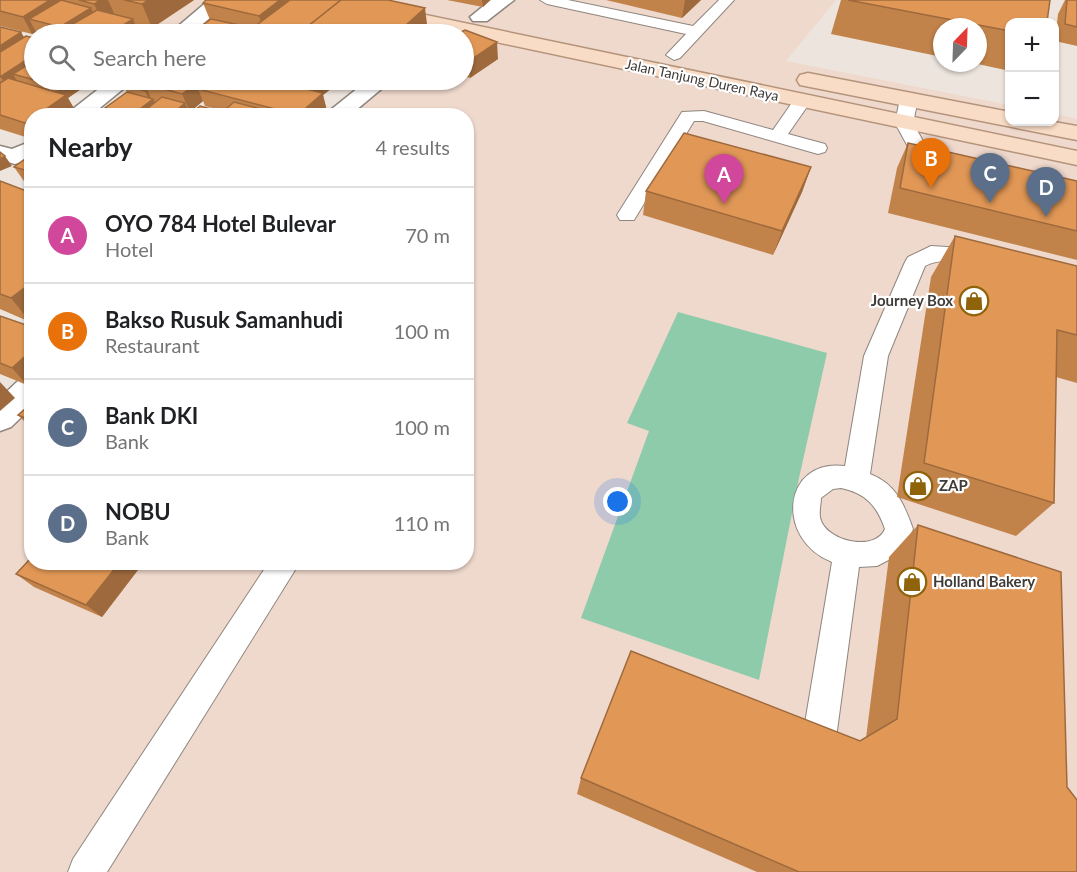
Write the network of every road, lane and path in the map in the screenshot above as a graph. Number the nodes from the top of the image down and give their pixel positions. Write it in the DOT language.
graph roads {
  1 [pos="221,0"];
  2 [pos="327,0"];
  3 [pos="397,0"];
  4 [pos="504,0"];
  5 [pos="547,0"];
  6 [pos="727,0"];
  7 [pos="480,17"];
  8 [pos="191,24"];
  9 [pos="421,24"];
  10 [pos="695,31"];
  11 [pos="474,36"];
  12 [pos="674,55"];
  13 [pos="110,90"];
  14 [pos="368,90"];
  15 [pos="909,99"];
  16 [pos="802,101"];
  17 [pos="86,108"];
  18 [pos="344,108"];
  19 [pos="1005,118"];
  20 [pos="904,123"];
  21 [pos="1041,126"];
  22 [pos="1077,133"];
  23 [pos="777,137"];
  24 [pos="818,148"];
  25 [pos="24,152"];
  26 [pos="0,153"];
  27 [pos="1077,158"];
  28 [pos="958,165"];
  29 [pos="627,215"];
  30 [pos="998,260"];
  31 [pos="24,395"];
  32 [pos="0,418"];
  33 [pos="856,479"];
  34 [pos="847,554"];
  35 [pos="281,570"];
  36 [pos="817,753"];
  37 [pos="86,872"];
  1 -- 8 [label="street"];
  2 -- 9 [label="main road, Jalan Tanjung Duren Raya"];
  3 -- 7 [label="main road, Jalan Tanjung Duren Raya"];
  4 -- 7 [label="street"];
  5 -- 10 [label="lane"];
  6 -- 10 [label="lane"];
  7 -- 12 [label="main road, Jalan Tanjung Duren Raya"];
  10 -- 12 [label="lane"];
  11 -- 16 [label="main road, Jalan Tanjung Duren Raya"];
  12 -- 15 [label="main road, Jalan Tanjung Duren Raya"];
  13 -- 17 [label="street"];
  14 -- 18 [label="street"];
  15 -- 19 [label="main road, Jalan Tanjung Duren Raya"];
  15 -- 20 [label="lane"];
  16 -- 20 [label="main road, Jalan Tanjung Duren Raya"];
  16 -- 23 [label="lane"];
  20 -- 27 [label="main road, Jalan Tanjung Duren Raya"];
  20 -- 28 [label="lane"];
  21 -- 22 [label="main road"];
  23 -- 24 [label="lane"];
  23 -- 29 [label="lane"];
  25 -- 26 [label="street"];
  30 -- 33 [label="lane"];
  31 -- 32 [label="street"];
  33 -- 34 [label="lane"];
  33 -- 34 [label="lane"];
  34 -- 36 [label="lane"];
  35 -- 37 [label="lane"];
}
